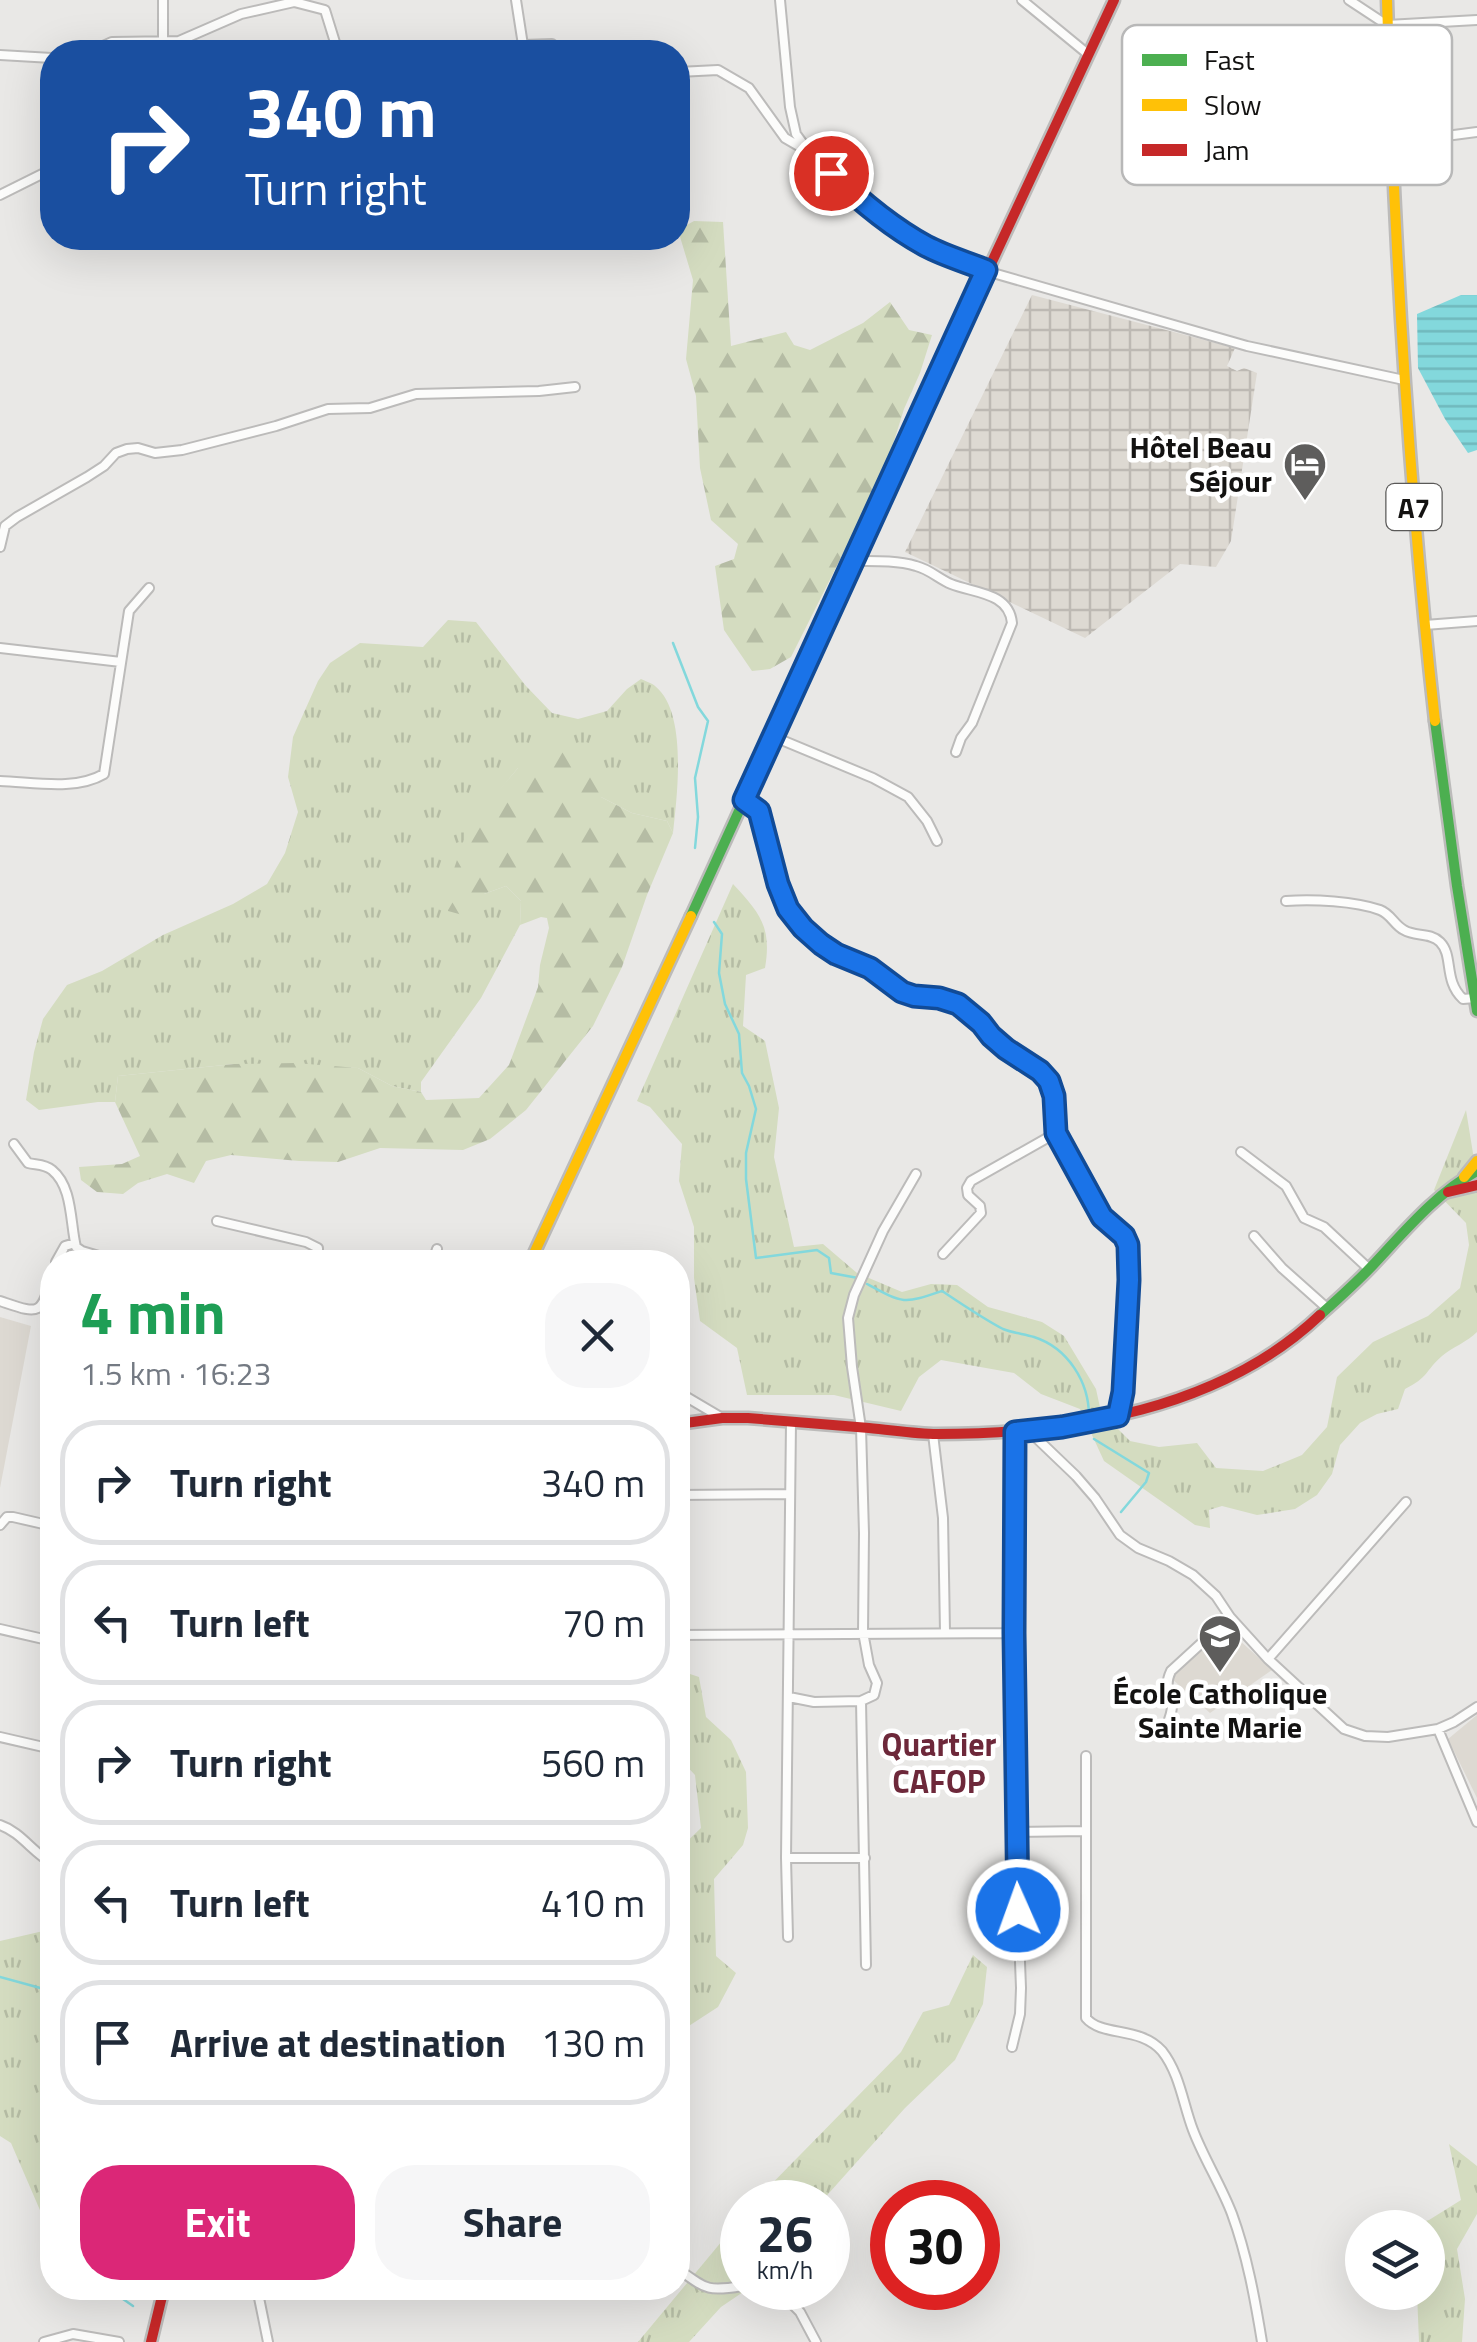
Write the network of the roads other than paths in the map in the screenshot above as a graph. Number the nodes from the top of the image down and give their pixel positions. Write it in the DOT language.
graph roads {
  1 [pos="163,0"];
  2 [pos="516,0"];
  3 [pos="780,0"];
  4 [pos="1022,0"];
  5 [pos="1114,0"];
  6 [pos="1349,0"];
  7 [pos="1387,0"];
  8 [pos="1477,20"];
  9 [pos="1388,25"];
  10 [pos="162,40"];
  11 [pos="183,40"];
  12 [pos="334,40"];
  13 [pos="523,40"];
  14 [pos="0,54"];
  15 [pos="1088,55"];
  16 [pos="40,57"];
  17 [pos="690,71"];
  18 [pos="1477,132"];
  19 [pos="1452,135"];
  20 [pos="809,152"];
  21 [pos="40,175"];
  22 [pos="1394,185"];
  23 [pos="0,195"];
  24 [pos="986,270"];
  25 [pos="1404,380"];
  26 [pos="575,387"];
  27 [pos="0,547"];
  28 [pos="853,561"];
  29 [pos="149,588"];
  30 [pos="1477,621"];
  31 [pos="1425,626"];
  32 [pos="0,648"];
  33 [pos="121,662"];
  34 [pos="772,736"];
  35 [pos="956,752"];
  36 [pos="0,781"];
  37 [pos="744,800"];
  38 [pos="937,841"];
  39 [pos="1286,901"];
  40 [pos="1475,998"];
  41 [pos="1477,1011"];
  42 [pos="1056,1133"];
  43 [pos="14,1144"];
  44 [pos="1241,1152"];
  45 [pos="1477,1162"];
  46 [pos="1477,1171"];
  47 [pos="916,1174"];
  48 [pos="1464,1178"];
  49 [pos="1477,1185"];
  50 [pos="1448,1192"];
  51 [pos="217,1221"];
  52 [pos="1254,1236"];
  53 [pos="75,1243"];
  54 [pos="64,1250"];
  55 [pos="81,1250"];
  56 [pos="318,1250"];
  57 [pos="536,1250"];
  58 [pos="942,1254"];
  59 [pos="1369,1268"];
  60 [pos="0,1301"];
  61 [pos="40,1308"];
  62 [pos="1328,1310"];
  63 [pos="690,1399"];
  64 [pos="1118,1416"];
  65 [pos="722,1418"];
  66 [pos="690,1422"];
  67 [pos="792,1423"];
  68 [pos="861,1428"];
  69 [pos="1028,1430"];
  70 [pos="1015,1432"];
  71 [pos="933,1434"];
  72 [pos="790,1494"];
  73 [pos="690,1495"];
  74 [pos="1406,1502"];
  75 [pos="40,1523"];
  76 [pos="0,1526"];
  77 [pos="1230,1617"];
  78 [pos="0,1629"];
  79 [pos="788,1632"];
  80 [pos="863,1632"];
  81 [pos="945,1632"];
  82 [pos="1014,1633"];
  83 [pos="690,1635"];
  84 [pos="40,1638"];
  85 [pos="1268,1658"];
  86 [pos="789,1697"];
  87 [pos="861,1701"];
  88 [pos="1477,1707"];
  89 [pos="1438,1729"];
  90 [pos="1164,1732"];
  91 [pos="0,1737"];
  92 [pos="40,1746"];
  93 [pos="1086,1756"];
  94 [pos="1477,1822"];
  95 [pos="0,1825"];
  96 [pos="1085,1831"];
  97 [pos="1015,1832"];
  98 [pos="40,1855"];
  99 [pos="786,1858"];
  100 [pos="865,1858"];
  101 [pos="788,1936"];
  102 [pos="866,1965"];
  103 [pos="1012,2046"];
  104 [pos="690,2278"];
  105 [pos="720,2290"];
  106 [pos="161,2300"];
  107 [pos="259,2300"];
  108 [pos="798,2310"];
  109 [pos="44,2342"];
  110 [pos="120,2342"];
  111 [pos="151,2342"];
  112 [pos="268,2342"];
  113 [pos="816,2342"];
  114 [pos="1262,2342"];
  1 -- 10 [label="street"];
  2 -- 13 [label="street"];
  3 -- 20 [label="street"];
  4 -- 15 [label="street"];
  5 -- 15 [label="main road"];
  6 -- 9 [label="street"];
  7 -- 9 [label="main road, A7"];
  8 -- 9 [label="street"];
  11 -- 12 [label="street"];
  14 -- 16 [label="street"];
  15 -- 24 [label="main road"];
  17 -- 20 [label="street"];
  18 -- 19 [label="street"];
  20 -- 24 [label="street"];
  21 -- 23 [label="street"];
  22 -- 25 [label="main road, A7"];
  24 -- 25 [label="street"];
  24 -- 28 [label="main road"];
  25 -- 31 [label="main road, A7"];
  26 -- 27 [label="street"];
  28 -- 34 [label="main road"];
  28 -- 35 [label="street"];
  29 -- 33 [label="street"];
  30 -- 31 [label="street"];
  31 -- 40 [label="main road, A7"];
  32 -- 33 [label="street"];
  33 -- 36 [label="street"];
  34 -- 37 [label="main road"];
  34 -- 38 [label="street"];
  37 -- 42 [label="street"];
  37 -- 57 [label="main road"];
  39 -- 40 [label="street"];
  40 -- 41 [label="main road, A7"];
  42 -- 58 [label="street"];
  42 -- 64 [label="street"];
  43 -- 53 [label="street"];
  44 -- 59 [label="street"];
  45 -- 48 [label="main road"];
  46 -- 48 [label="main road"];
  47 -- 68 [label="street"];
  48 -- 50 [label="main road"];
  49 -- 50 [label="main road"];
  50 -- 59 [label="main road"];
  51 -- 56 [label="street"];
  52 -- 62 [label="street"];
  53 -- 54 [label="street"];
  53 -- 55 [label="street"];
  59 -- 62 [label="main road"];
  60 -- 61 [label="street"];
  62 -- 64 [label="main road"];
  63 -- 65 [label="street"];
  64 -- 69 [label="main road"];
  65 -- 66 [label="main road"];
  65 -- 67 [label="main road"];
  67 -- 68 [label="main road"];
  67 -- 72 [label="street"];
  68 -- 71 [label="main road"];
  68 -- 80 [label="street"];
  69 -- 70 [label="main road"];
  69 -- 77 [label="street"];
  70 -- 71 [label="main road"];
  70 -- 82 [label="street"];
  71 -- 81 [label="street"];
  72 -- 73 [label="street"];
  72 -- 79 [label="street"];
  74 -- 85 [label="street"];
  75 -- 76 [label="street"];
  77 -- 85 [label="street"];
  77 -- 90 [label="street"];
  78 -- 84 [label="street"];
  79 -- 80 [label="street"];
  79 -- 83 [label="street"];
  79 -- 86 [label="street"];
  80 -- 81 [label="street"];
  80 -- 87 [label="street"];
  81 -- 82 [label="street"];
  82 -- 97 [label="street"];
  85 -- 89 [label="street"];
  86 -- 87 [label="street"];
  86 -- 99 [label="street"];
  87 -- 100 [label="street"];
  88 -- 89 [label="street"];
  89 -- 94 [label="street"];
  91 -- 92 [label="street"];
  93 -- 96 [label="street"];
  95 -- 98 [label="street"];
  96 -- 97 [label="street"];
  96 -- 114 [label="street"];
  97 -- 103 [label="street"];
  99 -- 100 [label="street"];
  99 -- 101 [label="street"];
  100 -- 102 [label="street"];
  104 -- 105 [label="street"];
  106 -- 111 [label="main road"];
  107 -- 112 [label="street"];
  108 -- 113 [label="street"];
  109 -- 110 [label="street"];
}
